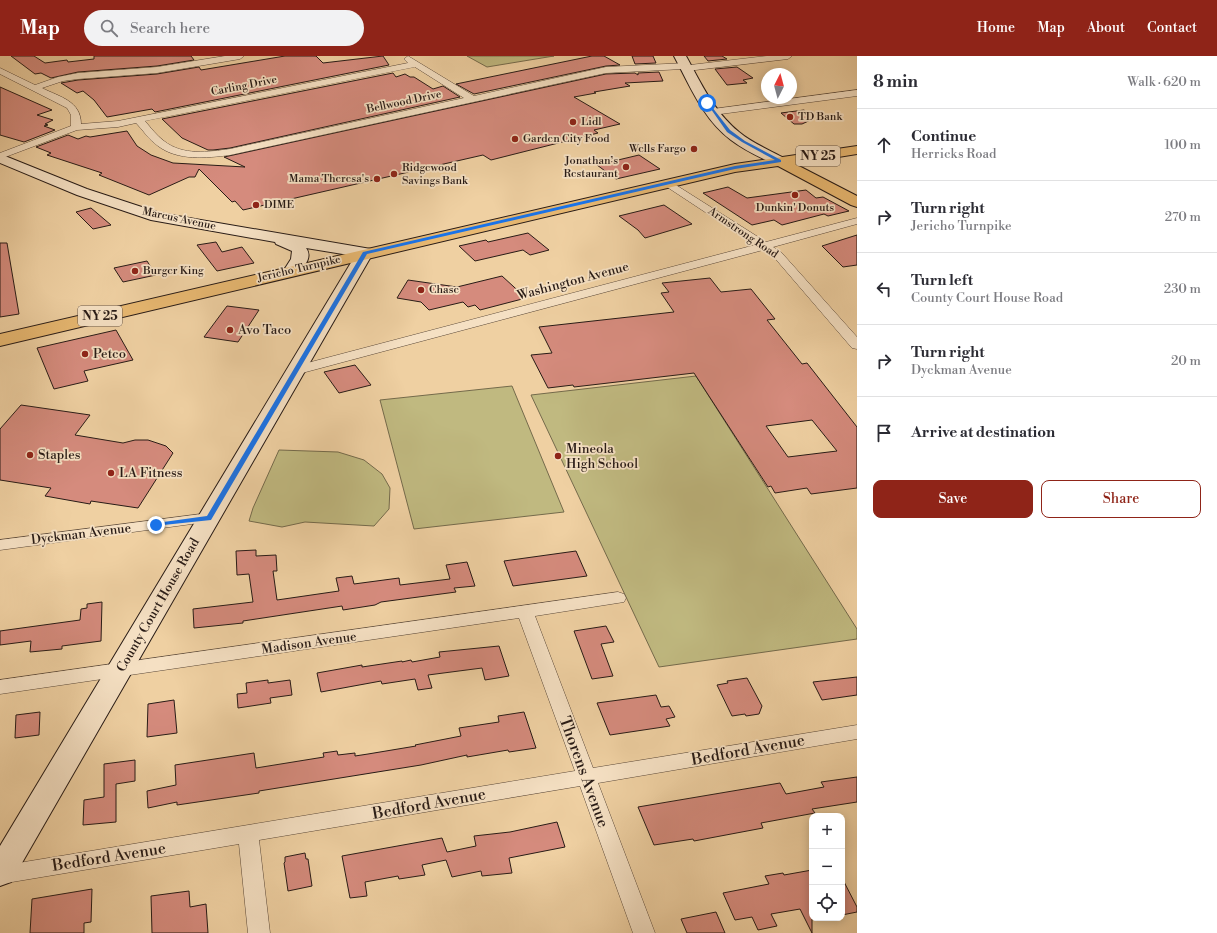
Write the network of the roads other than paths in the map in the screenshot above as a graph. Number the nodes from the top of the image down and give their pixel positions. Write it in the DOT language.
graph roads {
  1 [pos="240,56"];
  2 [pos="404,56"];
  3 [pos="788,56"];
  4 [pos="684,63"];
  5 [pos="416,64"];
  6 [pos="0,72"];
  7 [pos="34,88"];
  8 [pos="857,93"];
  9 [pos="472,99"];
  10 [pos="713,112"];
  11 [pos="138,120"];
  12 [pos="76,127"];
  13 [pos="857,150"];
  14 [pos="0,157"];
  15 [pos="779,161"];
  16 [pos="668,183"];
  17 [pos="857,202"];
  18 [pos="857,221"];
  19 [pos="257,235"];
  20 [pos="765,246"];
  21 [pos="365,253"];
  22 [pos="293,270"];
  23 [pos="854,339"];
  24 [pos="0,340"];
  25 [pos="297,370"];
  26 [pos="209,518"];
  27 [pos="0,545"];
  28 [pos="618,598"];
  29 [pos="525,612"];
  30 [pos="120,670"];
  31 [pos="0,688"];
  32 [pos="857,732"];
  33 [pos="586,777"];
  34 [pos="248,834"];
  35 [pos="0,874"];
  36 [pos="259,933"];
  37 [pos="644,933"];
  1 -- 7 [label="street"];
  2 -- 5 [label="street"];
  3 -- 4 [label="street, Bellwood Drive"];
  4 -- 9 [label="street, Bellwood Drive"];
  4 -- 10 [label="main road"];
  5 -- 9 [label="street"];
  5 -- 11 [label="street, Carling Drive"];
  6 -- 7 [label="street"];
  7 -- 12 [label="street"];
  8 -- 10 [label="street"];
  9 -- 11 [label="street, Bellwood Drive"];
  10 -- 15 [label="main road"];
  11 -- 12 [label="street, Carling Drive"];
  12 -- 14 [label="street, Carling Drive"];
  13 -- 15 [label="main road, Jericho Turnpike / NY 25"];
  14 -- 19 [label="main road, Marcus Avenue"];
  15 -- 16 [label="main road, Jericho Turnpike / NY 25"];
  15 -- 17 [label="main road"];
  16 -- 20 [label="street, Armstrong Road"];
  16 -- 21 [label="main road, Jericho Turnpike / NY 25"];
  18 -- 20 [label="street, Washington Avenue"];
  19 -- 21 [label="main road, Marcus Avenue"];
  19 -- 22 [label="main road"];
  20 -- 23 [label="street, Armstrong Road"];
  20 -- 25 [label="street, Washington Avenue"];
  21 -- 22 [label="main road, Jericho Turnpike / NY 25"];
  21 -- 25 [label="main road, County Court House Road"];
  22 -- 24 [label="main road, Jericho Turnpike / NY 25"];
  25 -- 26 [label="main road, County Court House Road"];
  26 -- 27 [label="street, Dyckman Avenue"];
  26 -- 30 [label="main road, County Court House Road"];
  28 -- 29 [label="street, Madison Avenue"];
  29 -- 30 [label="street, Madison Avenue"];
  29 -- 33 [label="street, Thorens Avenue"];
  30 -- 31 [label="street, Madison Avenue"];
  30 -- 35 [label="main road, County Court House Road"];
  32 -- 33 [label="street, Bedford Avenue"];
  33 -- 34 [label="street, Bedford Avenue"];
  33 -- 37 [label="street, Thorens Avenue"];
  34 -- 35 [label="street, Bedford Avenue"];
  34 -- 36 [label="street"];
}
